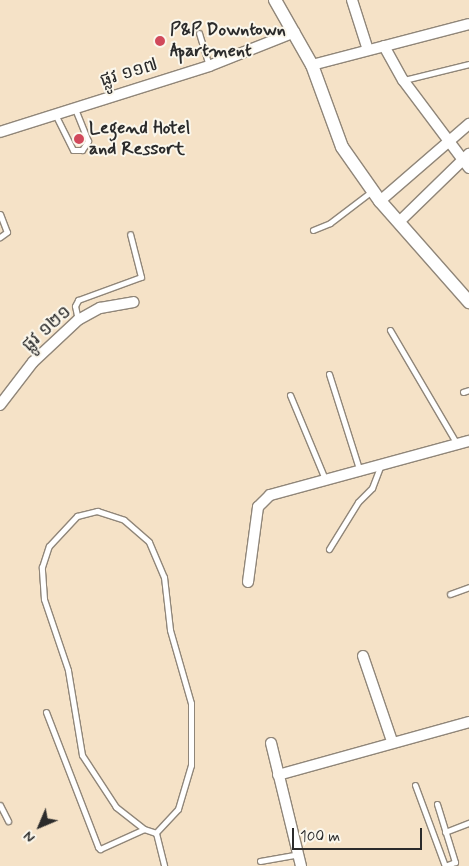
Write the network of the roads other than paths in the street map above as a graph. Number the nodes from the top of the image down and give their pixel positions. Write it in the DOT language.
graph roads {
  1 [pos="275,0"];
  2 [pos="352,0"];
  3 [pos="469,24"];
  4 [pos="295,32"];
  5 [pos="199,33"];
  6 [pos="384,46"];
  7 [pos="368,50"];
  8 [pos="469,64"];
  9 [pos="312,65"];
  10 [pos="209,66"];
  11 [pos="403,80"];
  12 [pos="75,107"];
  13 [pos="55,113"];
  14 [pos="469,124"];
  15 [pos="0,132"];
  16 [pos="447,140"];
  17 [pos="467,161"];
  18 [pos="376,196"];
  19 [pos="0,214"];
  20 [pos="399,222"];
  21 [pos="313,230"];
  22 [pos="130,234"];
  23 [pos="0,237"];
  24 [pos="133,302"];
  25 [pos="469,302"];
  26 [pos="78,320"];
  27 [pos="390,330"];
  28 [pos="329,374"];
  29 [pos="469,390"];
  30 [pos="463,392"];
  31 [pos="290,395"];
  32 [pos="0,405"];
  33 [pos="466,443"];
  34 [pos="380,467"];
  35 [pos="360,473"];
  36 [pos="325,479"];
  37 [pos="329,549"];
  38 [pos="248,582"];
  39 [pos="469,587"];
  40 [pos="450,594"];
  41 [pos="363,656"];
  42 [pos="46,712"];
  43 [pos="469,722"];
  44 [pos="392,741"];
  45 [pos="271,743"];
  46 [pos="278,775"];
  47 [pos="415,785"];
  48 [pos="437,804"];
  49 [pos="0,805"];
  50 [pos="8,820"];
  51 [pos="469,823"];
  52 [pos="144,829"];
  53 [pos="445,832"];
  54 [pos="156,833"];
  55 [pos="298,854"];
  56 [pos="260,861"];
  57 [pos="164,866"];
  58 [pos="301,866"];
  59 [pos="445,866"];
  1 -- 4 [label="street"];
  2 -- 7 [label="street"];
  3 -- 6 [label="street"];
  4 -- 9 [label="street"];
  4 -- 10 [label="street, ផ្លូវ ១១៧"];
  5 -- 10 [label="lane"];
  6 -- 7 [label="street"];
  6 -- 11 [label="street"];
  7 -- 9 [label="street"];
  8 -- 11 [label="lane"];
  9 -- 18 [label="street"];
  10 -- 12 [label="street, ផ្លូវ ១១៧"];
  11 -- 16 [label="street"];
  12 -- 13 [label="street, ផ្លូវ ១១៧"];
  12 -- 13 [label="lane"];
  13 -- 15 [label="street, ផ្លូវ ១១៧"];
  14 -- 16 [label="street"];
  16 -- 17 [label="street"];
  16 -- 18 [label="street"];
  17 -- 20 [label="street"];
  18 -- 20 [label="street"];
  18 -- 21 [label="lane"];
  19 -- 23 [label="lane"];
  20 -- 25 [label="street"];
  22 -- 26 [label="lane"];
  24 -- 26 [label="street, ផ្លូវ ១២១"];
  26 -- 32 [label="street, ផ្លូវ ១២១"];
  27 -- 33 [label="lane"];
  28 -- 35 [label="lane"];
  29 -- 30 [label="lane"];
  31 -- 36 [label="lane"];
  33 -- 34 [label="street"];
  34 -- 35 [label="street"];
  34 -- 37 [label="lane"];
  35 -- 36 [label="street"];
  36 -- 38 [label="street"];
  39 -- 40 [label="lane"];
  41 -- 44 [label="street"];
  42 -- 52 [label="lane"];
  43 -- 44 [label="street"];
  44 -- 46 [label="street"];
  45 -- 46 [label="street"];
  46 -- 55 [label="street"];
  47 -- 59 [label="lane"];
  48 -- 53 [label="lane"];
  49 -- 50 [label="lane"];
  51 -- 53 [label="lane"];
  52 -- 54 [label="lane"];
  52 -- 54 [label="lane"];
  53 -- 59 [label="lane"];
  54 -- 57 [label="lane"];
  55 -- 56 [label="lane"];
  55 -- 58 [label="street"];
}
